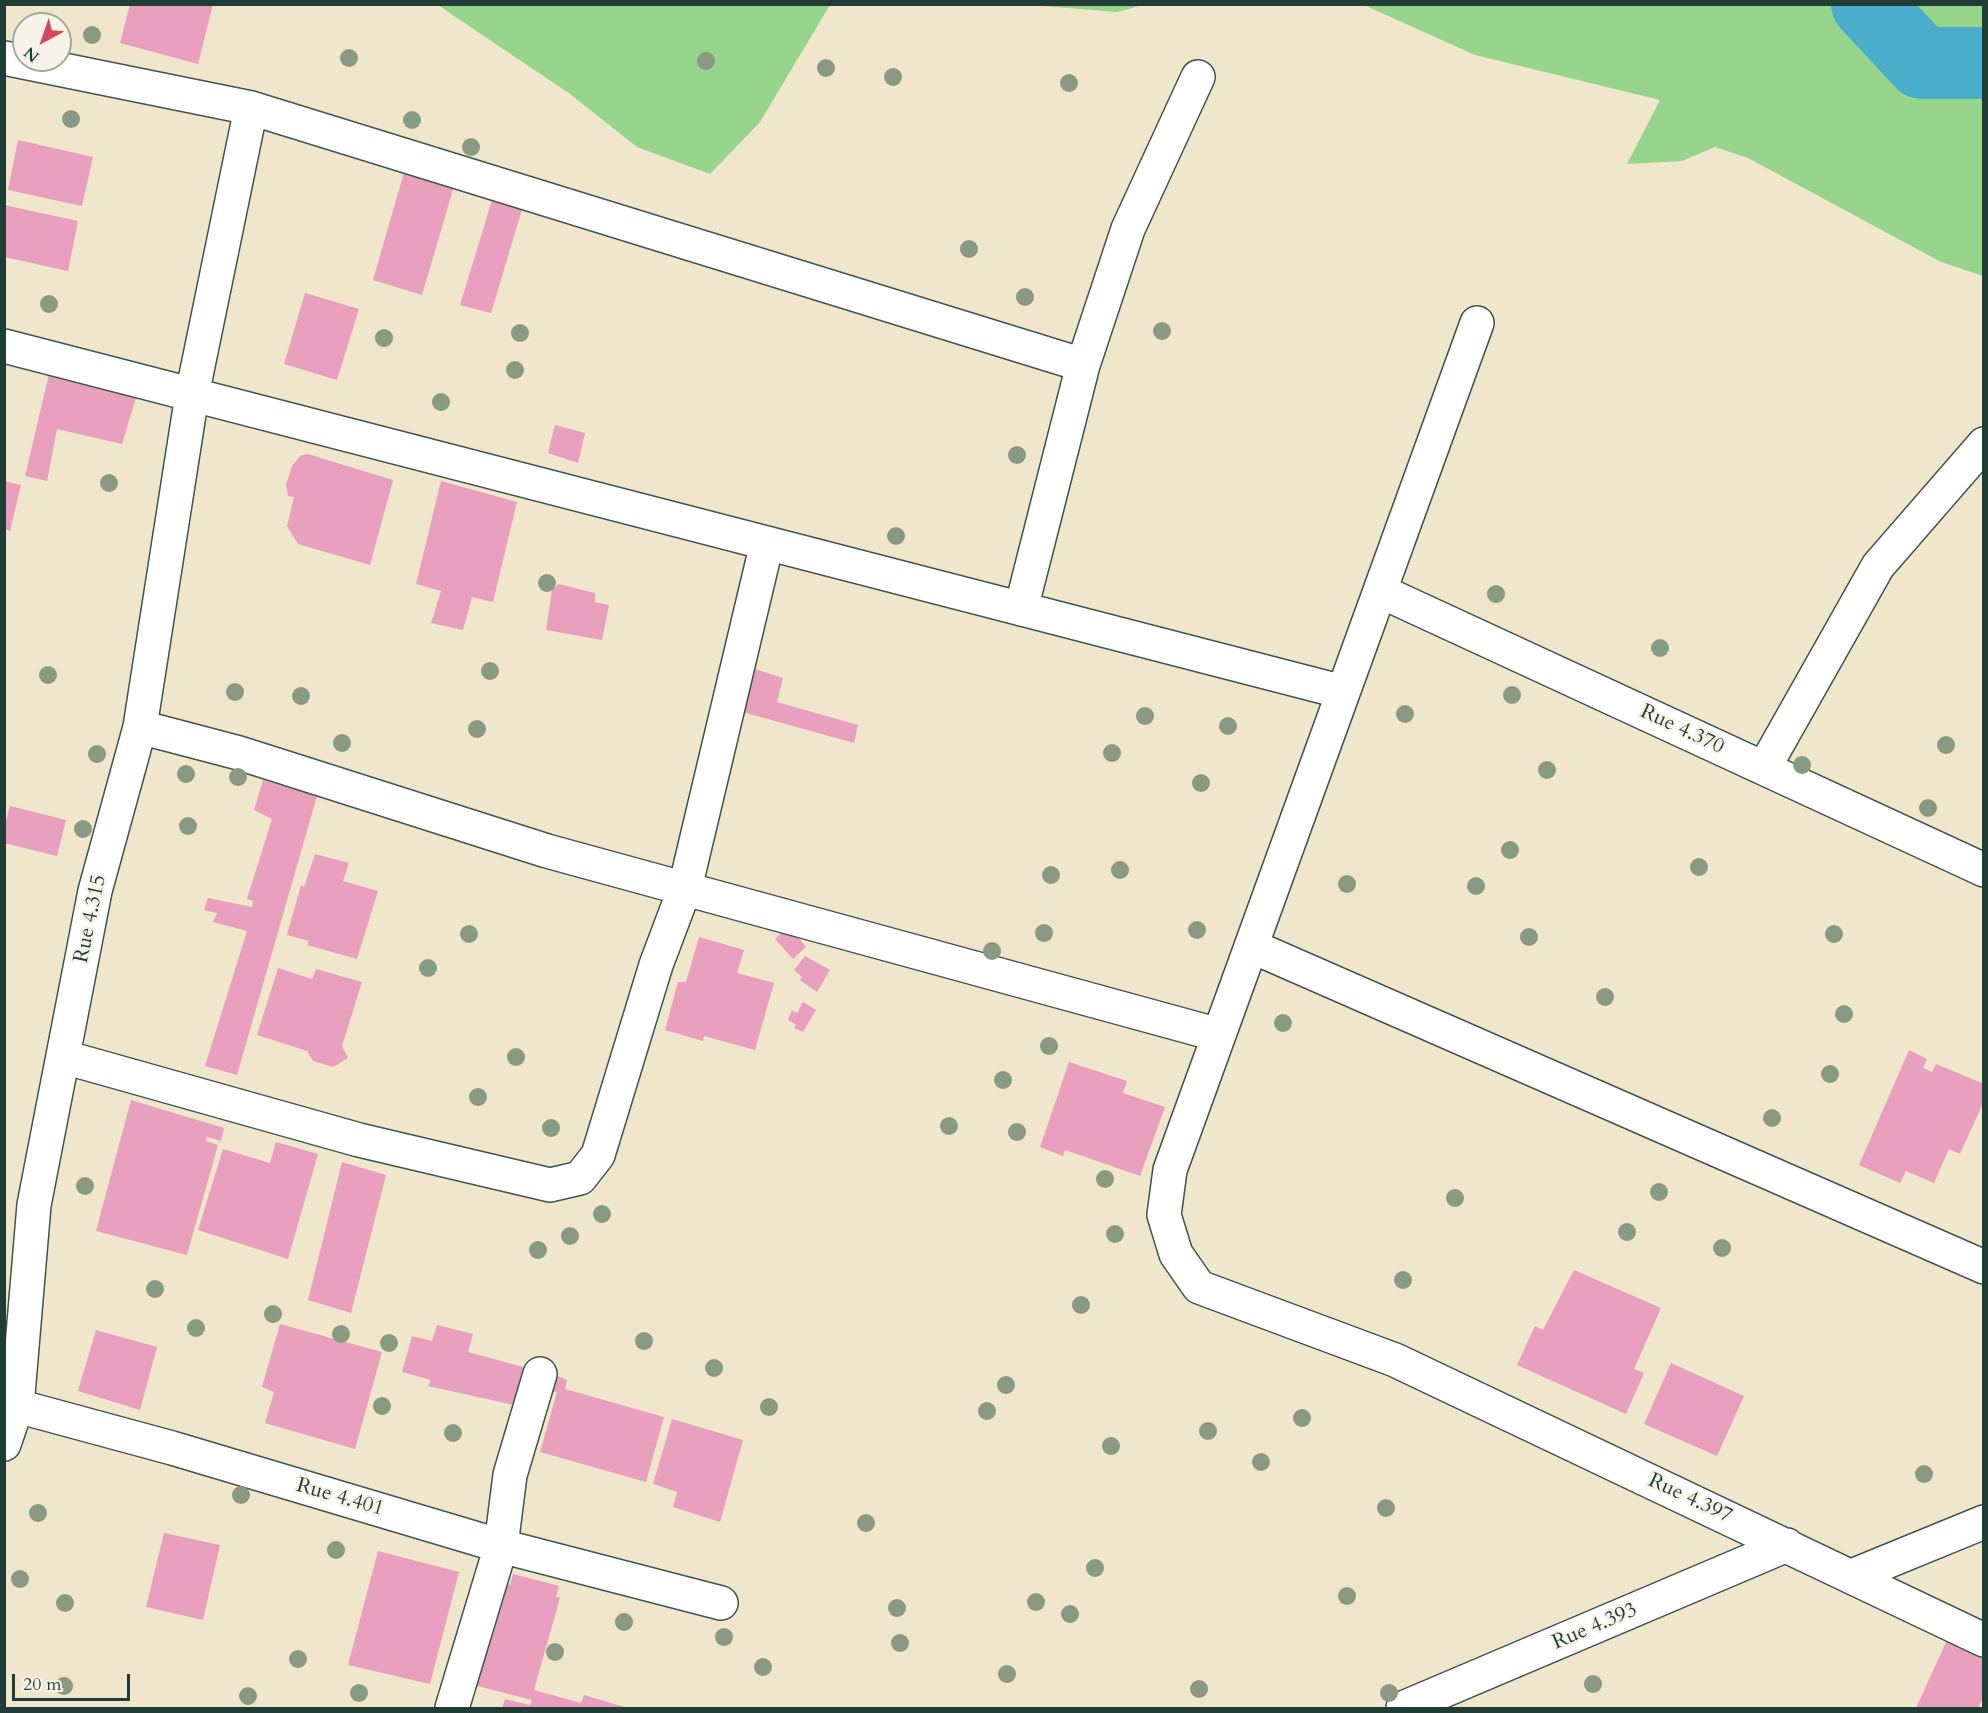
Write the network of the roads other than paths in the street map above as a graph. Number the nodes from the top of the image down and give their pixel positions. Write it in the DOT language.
graph roads {
  1 [pos="4,58"];
  2 [pos="1198,77"];
  3 [pos="250,108"];
  4 [pos="1477,323"];
  5 [pos="4,346"];
  6 [pos="1083,365"];
  7 [pos="192,395"];
  8 [pos="1983,444"];
  9 [pos="767,543"];
  10 [pos="1380,591"];
  11 [pos="1021,609"];
  12 [pos="1343,692"];
  13 [pos="140,727"];
  14 [pos="1764,768"];
  15 [pos="1983,870"];
  16 [pos="685,888"];
  17 [pos="1251,946"];
  18 [pos="1219,1035"];
  19 [pos="64,1057"];
  20 [pos="1983,1268"];
  21 [pos="16,1281"];
  22 [pos="540,1374"];
  23 [pos="17,1406"];
  24 [pos="4,1444"];
  25 [pos="1983,1522"];
  26 [pos="1787,1545"];
  27 [pos="501,1546"];
  28 [pos="1852,1576"];
  29 [pos="722,1603"];
  30 [pos="1983,1640"];
  31 [pos="452,1708"];
  32 [pos="1403,1708"];
  1 -- 3 [label="street"];
  2 -- 6 [label="street"];
  3 -- 6 [label="street"];
  3 -- 7 [label="street, Rue 4.315"];
  4 -- 10 [label="street, Rue 4.397"];
  5 -- 7 [label="street"];
  6 -- 11 [label="street"];
  7 -- 9 [label="street"];
  7 -- 13 [label="street, Rue 4.315"];
  8 -- 14 [label="street"];
  9 -- 11 [label="street"];
  9 -- 16 [label="street"];
  10 -- 12 [label="street, Rue 4.397"];
  10 -- 14 [label="street, Rue 4.370"];
  11 -- 12 [label="street"];
  12 -- 17 [label="street, Rue 4.397"];
  13 -- 16 [label="street"];
  13 -- 19 [label="street, Rue 4.315"];
  14 -- 15 [label="street, Rue 4.370"];
  16 -- 18 [label="street"];
  16 -- 19 [label="street"];
  17 -- 18 [label="street, Rue 4.397"];
  17 -- 20 [label="street"];
  18 -- 26 [label="street, Rue 4.397"];
  19 -- 21 [label="street, Rue 4.315"];
  21 -- 23 [label="street, Rue 4.315"];
  22 -- 27 [label="street"];
  23 -- 24 [label="street, Rue 4.315"];
  23 -- 27 [label="street, Rue 4.401"];
  25 -- 28 [label="street"];
  26 -- 28 [label="street, Rue 4.397"];
  26 -- 32 [label="street, Rue 4.393"];
  27 -- 29 [label="street, Rue 4.401"];
  27 -- 31 [label="street"];
  28 -- 30 [label="street, Rue 4.397"];
}
